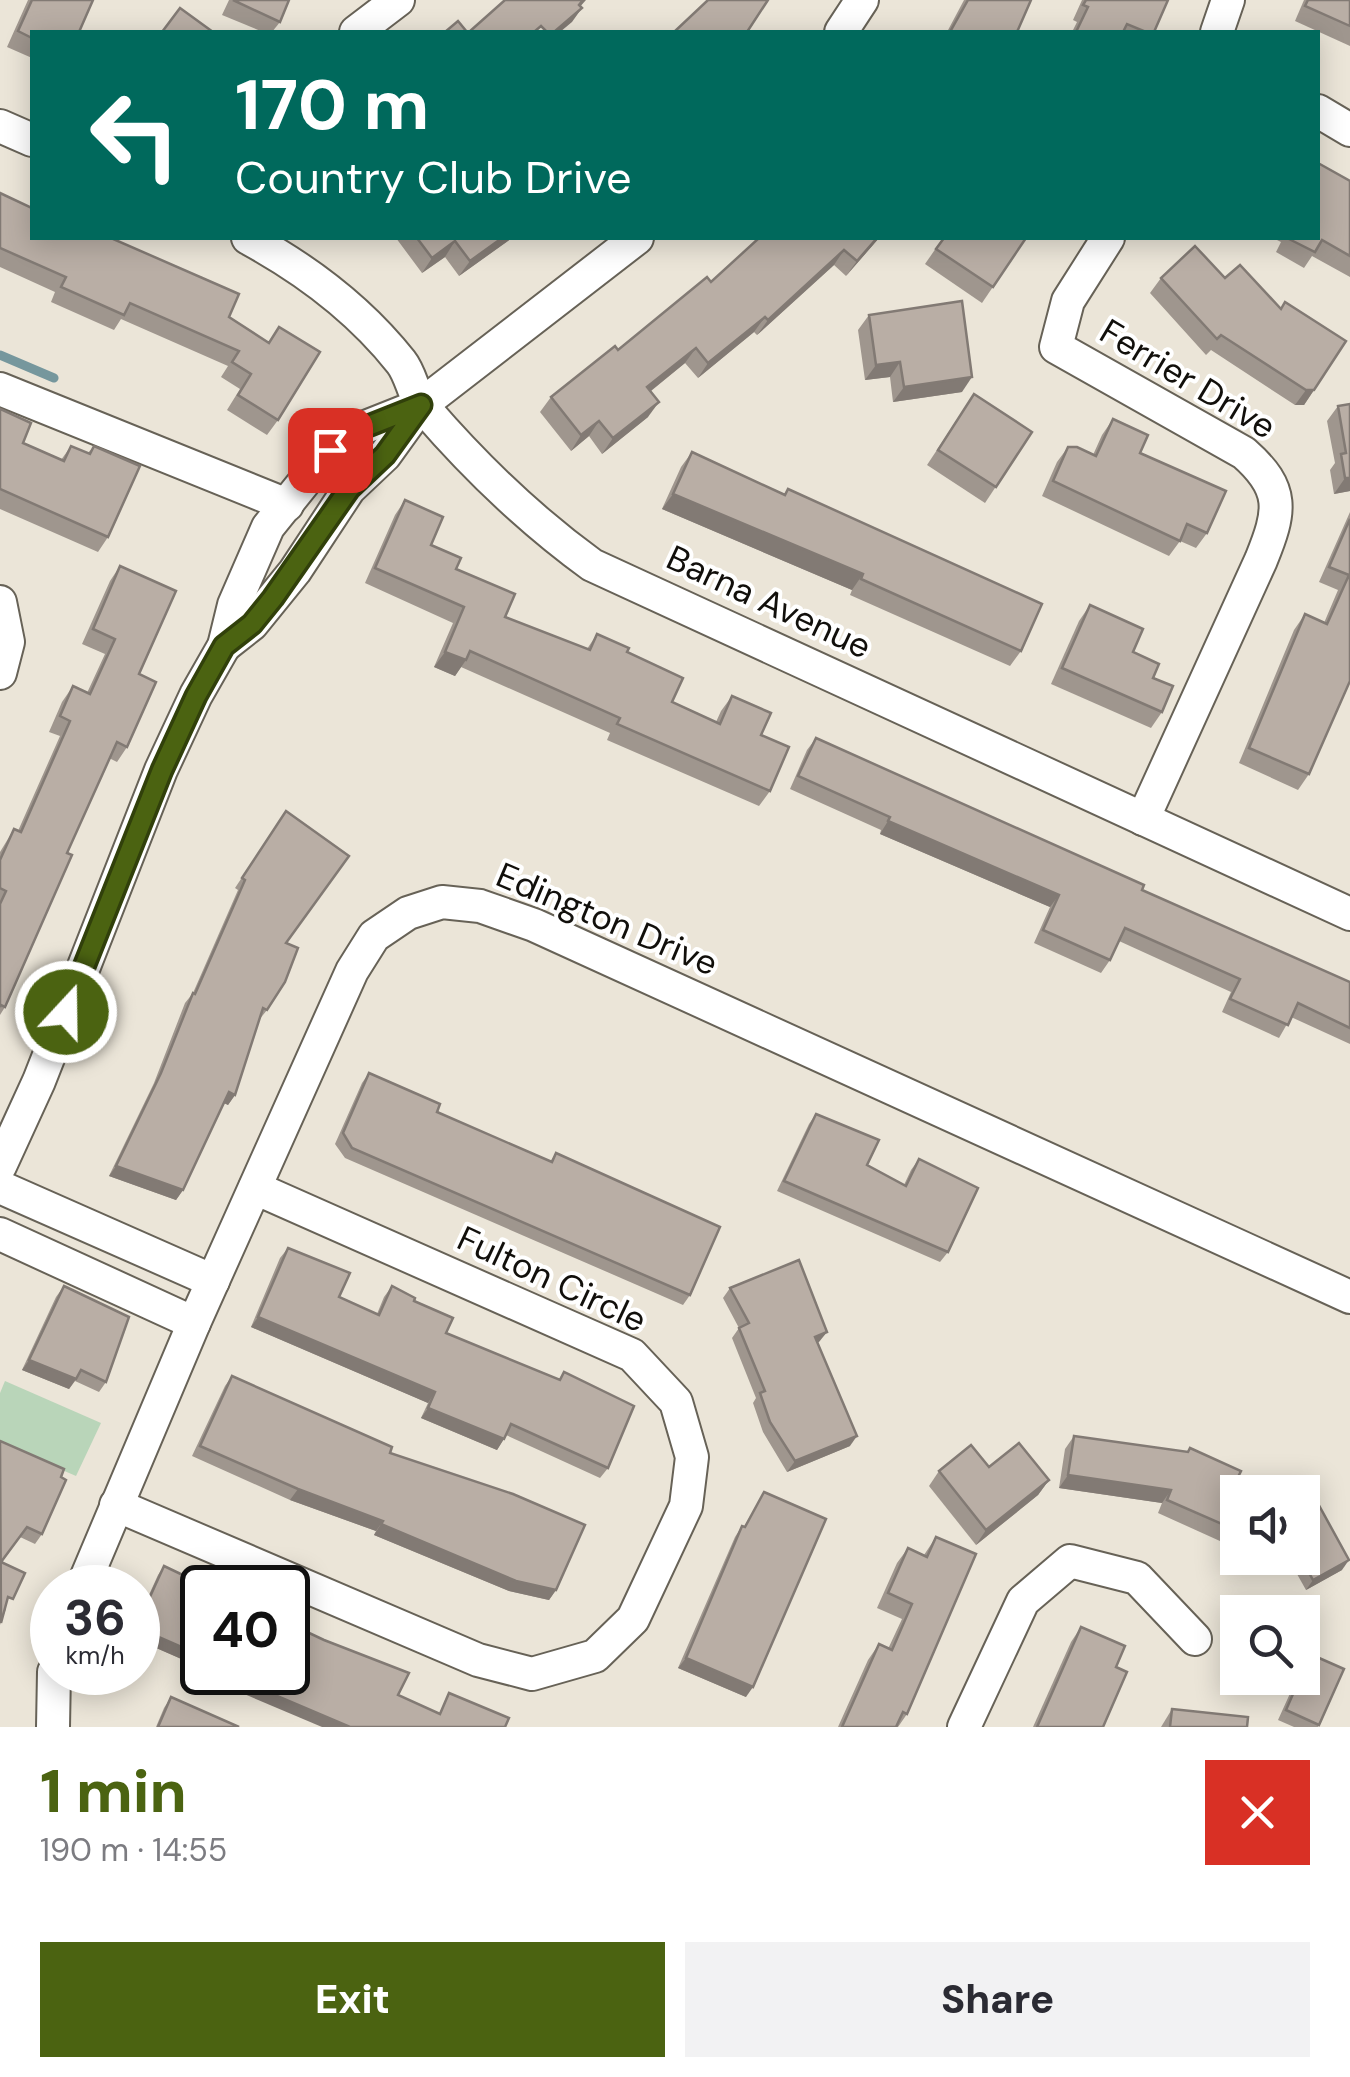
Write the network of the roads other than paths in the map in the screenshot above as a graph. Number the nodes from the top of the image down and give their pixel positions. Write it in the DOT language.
graph roads {
  1 [pos="398,0"];
  2 [pos="862,0"];
  3 [pos="1228,0"];
  4 [pos="359,30"];
  5 [pos="843,30"];
  6 [pos="1218,30"];
  7 [pos="1320,112"];
  8 [pos="0,126"];
  9 [pos="1350,130"];
  10 [pos="30,139"];
  11 [pos="252,240"];
  12 [pos="633,240"];
  13 [pos="1107,240"];
  14 [pos="0,389"];
  15 [pos="421,405"];
  16 [pos="287,505"];
  17 [pos="0,602"];
  18 [pos="224,646"];
  19 [pos="0,673"];
  20 [pos="1143,819"];
  21 [pos="1350,914"];
  22 [pos="0,1166"];
  23 [pos="0,1187"];
  24 [pos="255,1188"];
  25 [pos="0,1234"];
  26 [pos="128,1243"];
  27 [pos="213,1281"];
  28 [pos="109,1284"];
  29 [pos="1350,1297"];
  30 [pos="194,1323"];
  31 [pos="116,1505"];
  32 [pos="91,1565"];
  33 [pos="1194,1639"];
  34 [pos="54,1695"];
  35 [pos="53,1727"];
  36 [pos="964,1727"];
  1 -- 4 [label="street"];
  2 -- 5 [label="street"];
  3 -- 6 [label="street"];
  7 -- 9 [label="street"];
  8 -- 10 [label="street"];
  11 -- 15 [label="street, Barna Avenue"];
  12 -- 15 [label="street"];
  13 -- 20 [label="street, Ferrier Drive"];
  14 -- 16 [label="street"];
  15 -- 16 [label="street"];
  15 -- 18 [label="street"];
  15 -- 20 [label="street, Barna Avenue"];
  16 -- 18 [label="street"];
  17 -- 19 [label="street"];
  18 -- 22 [label="street"];
  20 -- 21 [label="street, Barna Avenue"];
  23 -- 26 [label="street"];
  24 -- 27 [label="street, Edington Drive"];
  24 -- 29 [label="street, Edington Drive"];
  24 -- 31 [label="street, Fulton Circle"];
  25 -- 28 [label="street"];
  26 -- 27 [label="street"];
  26 -- 28 [label="street"];
  27 -- 30 [label="street, Edington Drive"];
  28 -- 30 [label="street"];
  30 -- 31 [label="street, Edington Drive"];
  31 -- 32 [label="street, Edington Drive"];
  33 -- 36 [label="street"];
  34 -- 35 [label="street"];
}
